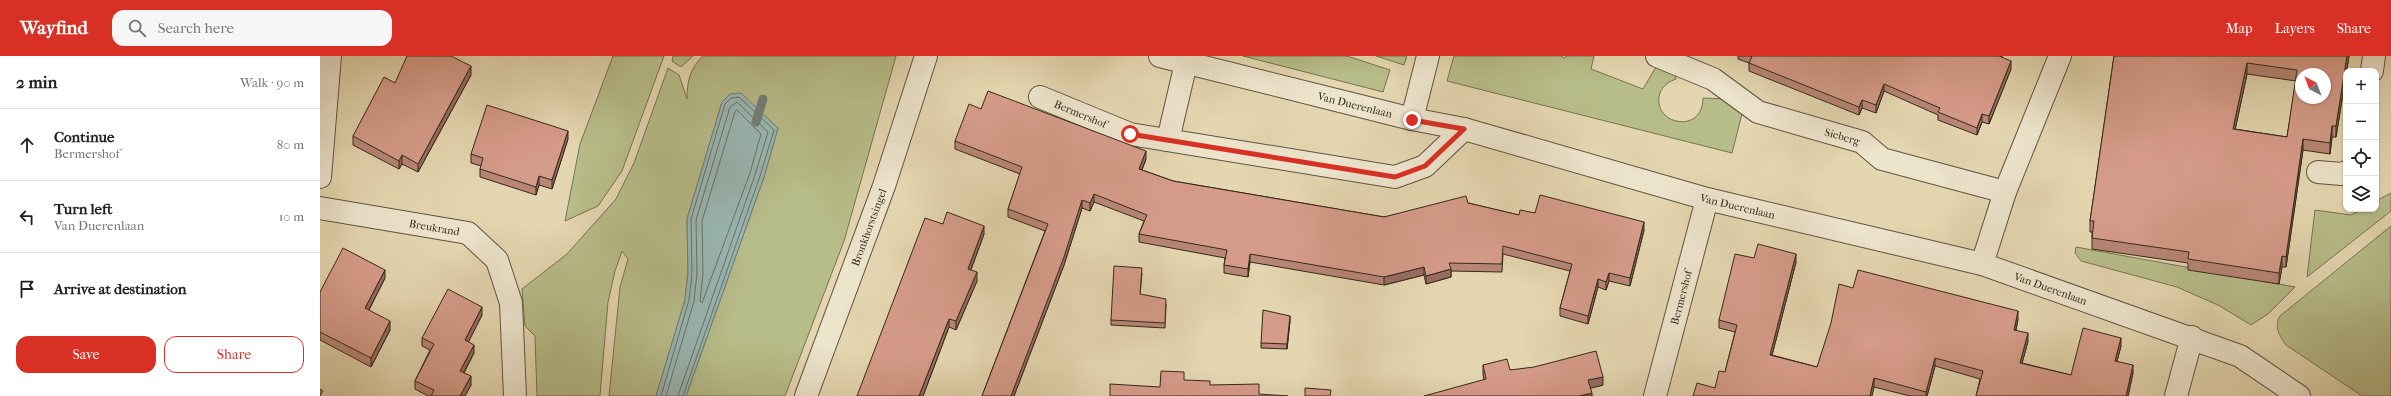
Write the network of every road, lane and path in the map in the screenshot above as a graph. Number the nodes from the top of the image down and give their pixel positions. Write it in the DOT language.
graph roads {
  1 [pos="330,56"];
  2 [pos="926,56"];
  3 [pos="1160,56"];
  4 [pos="1428,56"];
  5 [pos="1656,56"];
  6 [pos="2060,56"];
  7 [pos="2374,56"];
  8 [pos="1688,62"];
  9 [pos="1186,63"];
  10 [pos="2372,68"];
  11 [pos="1040,97"];
  12 [pos="1412,120"];
  13 [pos="1464,129"];
  14 [pos="1168,140"];
  15 [pos="2318,172"];
  16 [pos="2343,174"];
  17 [pos="320,177"];
  18 [pos="2005,192"];
  19 [pos="1708,199"];
  20 [pos="320,208"];
  21 [pos="1982,264"];
  22 [pos="2192,337"];
  23 [pos="515,396"];
  24 [pos="806,396"];
  25 [pos="1655,396"];
  26 [pos="2176,396"];
  27 [pos="2299,396"];
  1 -- 17 [label="street"];
  2 -- 24 [label="street, Bronkhorstsingel"];
  3 -- 9 [label="street, Van Duerenlaan"];
  4 -- 12 [label="street"];
  5 -- 8 [label="street, Sieberg"];
  6 -- 18 [label="street"];
  7 -- 10 [label="street"];
  8 -- 18 [label="street, Sieberg"];
  9 -- 12 [label="street, Van Duerenlaan"];
  9 -- 14 [label="street"];
  11 -- 14 [label="street, Bermershof"];
  12 -- 13 [label="street, Van Duerenlaan"];
  13 -- 14 [label="street, Bermershof"];
  13 -- 19 [label="street, Van Duerenlaan"];
  15 -- 16 [label="street"];
  18 -- 21 [label="street"];
  19 -- 21 [label="street, Van Duerenlaan"];
  19 -- 25 [label="street, Bermershof"];
  20 -- 23 [label="street, Breukrand"];
  21 -- 22 [label="street, Van Duerenlaan"];
  22 -- 26 [label="street"];
  22 -- 27 [label="street, Van Duerenlaan"];
}
